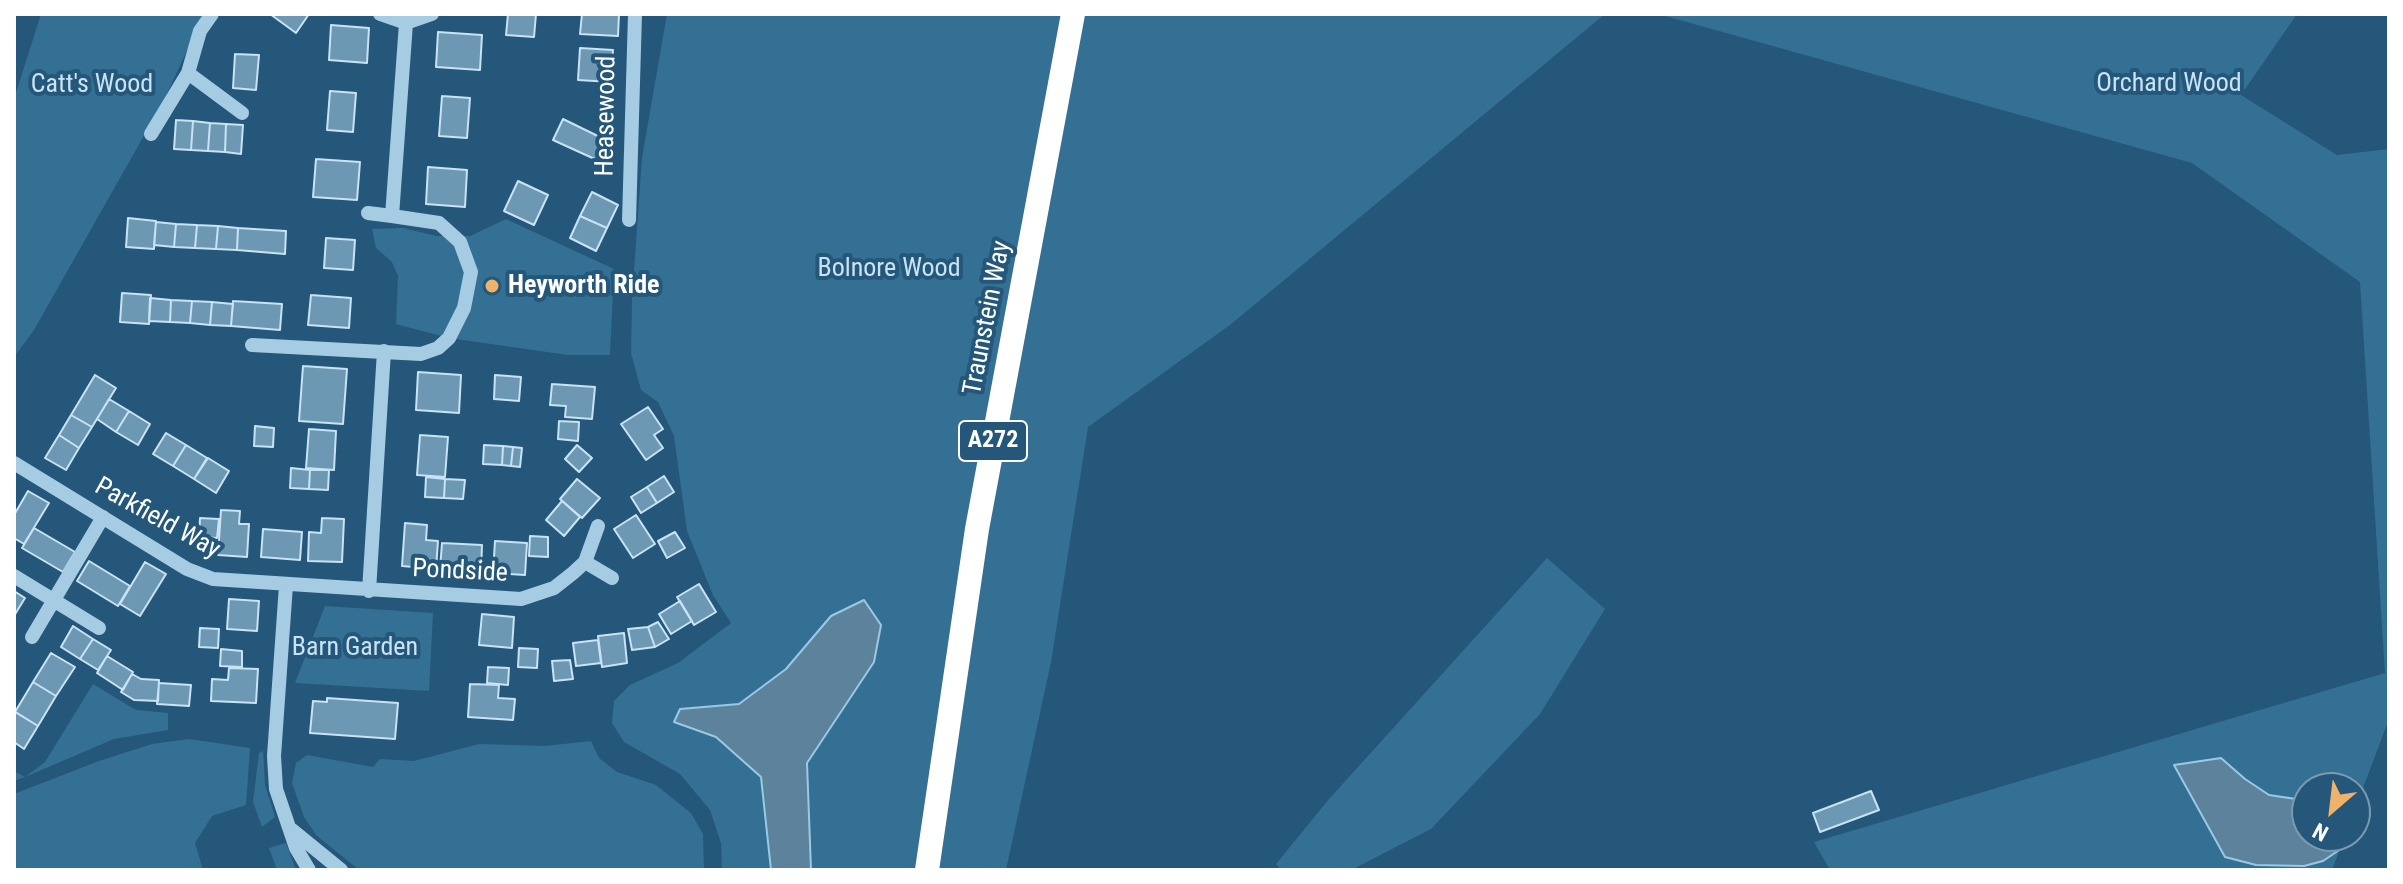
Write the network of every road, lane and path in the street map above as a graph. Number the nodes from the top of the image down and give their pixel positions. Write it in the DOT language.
graph roads {
  1 [pos="212,14"];
  2 [pos="380,14"];
  3 [pos="432,14"];
  4 [pos="635,14"];
  5 [pos="1073,14"];
  6 [pos="406,23"];
  7 [pos="188,73"];
  8 [pos="242,113"];
  9 [pos="151,134"];
  10 [pos="368,213"];
  11 [pos="392,216"];
  12 [pos="629,220"];
  13 [pos="252,345"];
  14 [pos="384,351"];
  15 [pos="14,463"];
  16 [pos="103,517"];
  17 [pos="598,526"];
  18 [pos="585,562"];
  19 [pos="14,576"];
  20 [pos="612,578"];
  21 [pos="286,585"];
  22 [pos="369,591"];
  23 [pos="55,600"];
  24 [pos="99,628"];
  25 [pos="32,637"];
  26 [pos="292,830"];
  27 [pos="309,870"];
  28 [pos="341,870"];
  29 [pos="927,870"];
  1 -- 7 [label="street"];
  2 -- 6 [label="street"];
  3 -- 6 [label="street"];
  4 -- 12 [label="street, Heasewood"];
  5 -- 29 [label="highway, Traunstein Way / A272"];
  6 -- 11 [label="street"];
  7 -- 8 [label="street"];
  7 -- 9 [label="street"];
  10 -- 11 [label="street"];
  11 -- 14 [label="street"];
  13 -- 14 [label="street"];
  14 -- 22 [label="street"];
  15 -- 16 [label="street, Parkfield Way"];
  16 -- 21 [label="street, Parkfield Way"];
  16 -- 23 [label="street"];
  17 -- 18 [label="street"];
  18 -- 20 [label="street"];
  18 -- 22 [label="street, Pondside"];
  19 -- 23 [label="street"];
  21 -- 22 [label="street, Parkfield Way"];
  21 -- 26 [label="street"];
  23 -- 24 [label="street"];
  23 -- 25 [label="street"];
  26 -- 27 [label="street"];
  26 -- 28 [label="street"];
}
